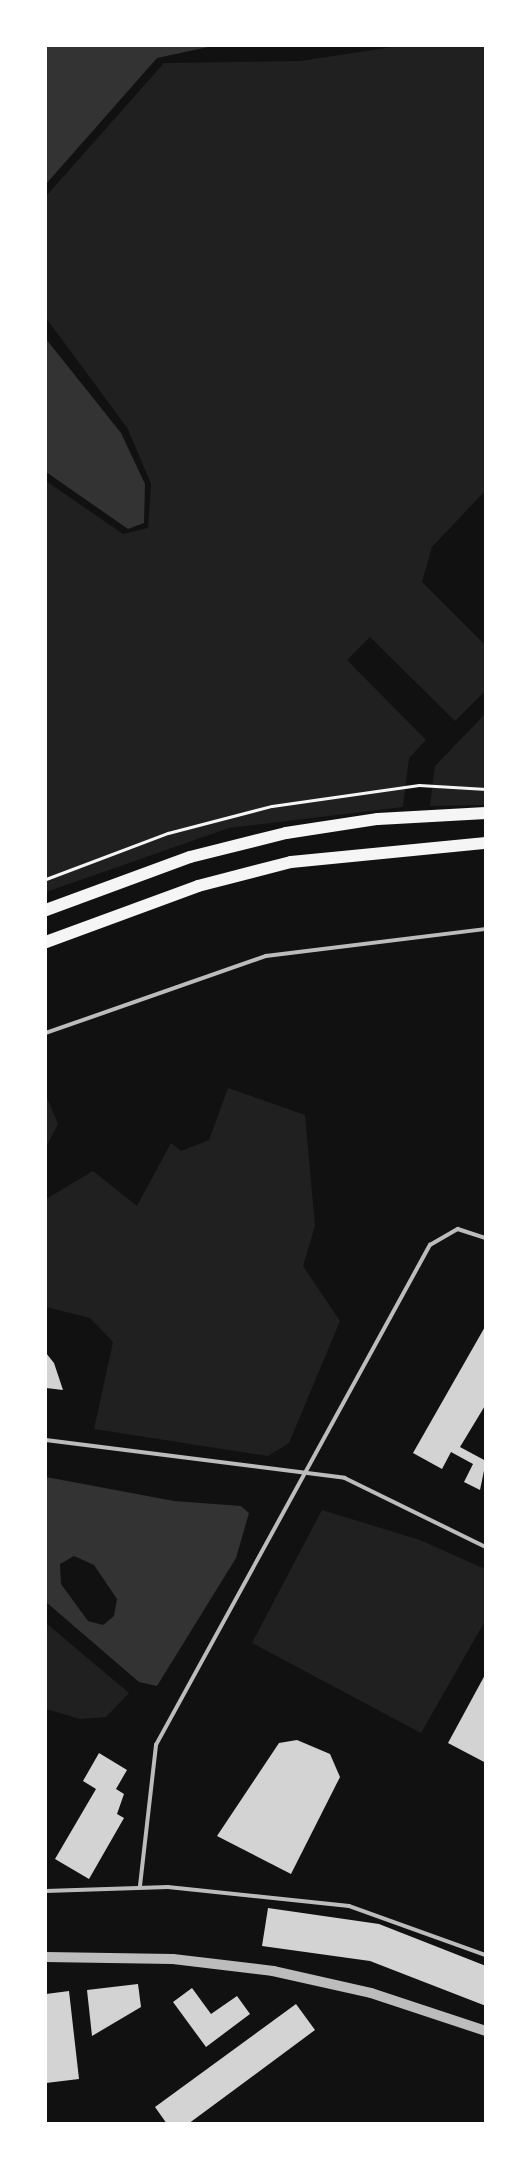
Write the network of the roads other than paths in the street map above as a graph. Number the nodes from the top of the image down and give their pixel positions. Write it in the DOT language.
graph roads {
  1 [pos="485,813"];
  2 [pos="485,843"];
  3 [pos="46,910"];
  4 [pos="485,929"];
  5 [pos="46,942"];
  6 [pos="46,1033"];
  7 [pos="485,1238"];
  8 [pos="46,1440"];
  9 [pos="307,1475"];
  10 [pos="485,1547"];
  11 [pos="140,1886"];
  12 [pos="46,1891"];
  13 [pos="485,1955"];
  14 [pos="46,1957"];
  15 [pos="485,2031"];
  1 -- 3 [label="main road"];
  2 -- 5 [label="main road"];
  4 -- 6 [label="lane"];
  7 -- 9 [label="lane"];
  8 -- 9 [label="lane"];
  9 -- 10 [label="lane"];
  9 -- 11 [label="lane"];
  11 -- 12 [label="lane"];
  11 -- 13 [label="lane"];
  14 -- 15 [label="street"];
}
